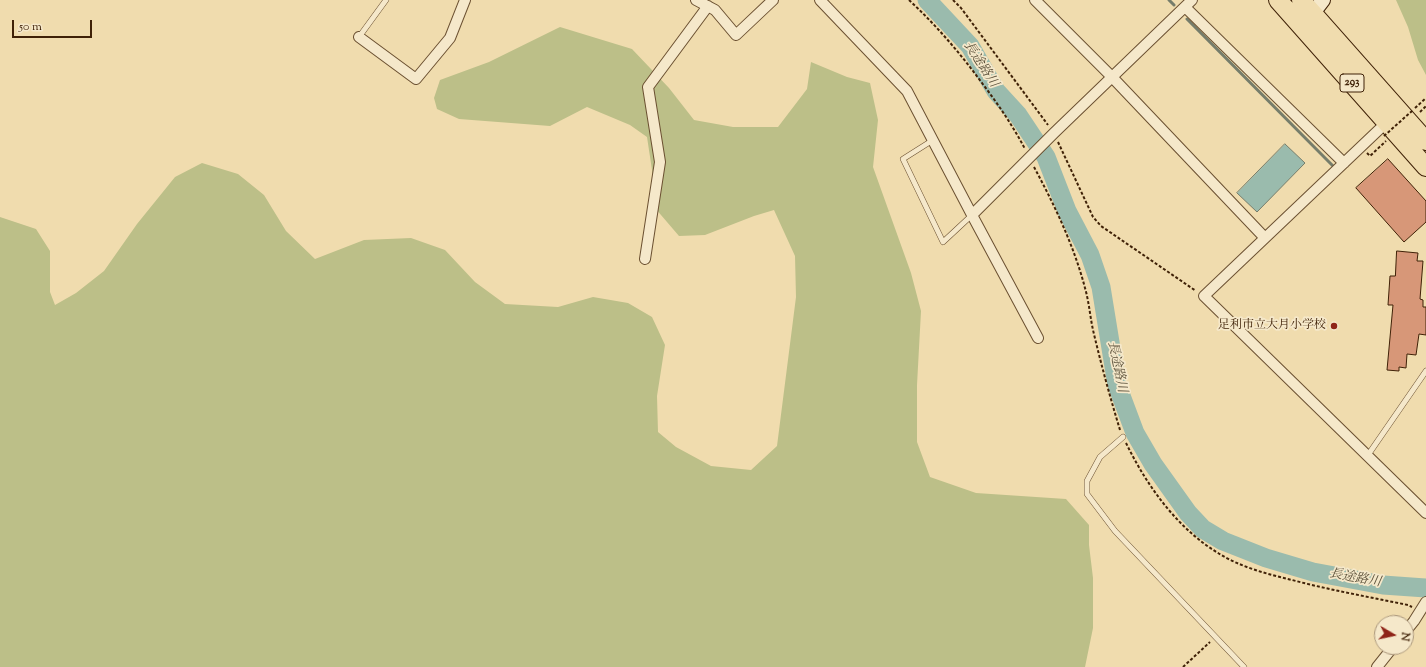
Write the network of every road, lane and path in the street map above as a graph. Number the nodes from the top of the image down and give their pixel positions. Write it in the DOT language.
graph roads {
  1 [pos="386,0"];
  2 [pos="465,0"];
  3 [pos="696,0"];
  4 [pos="773,0"];
  5 [pos="820,0"];
  6 [pos="909,0"];
  7 [pos="953,0"];
  8 [pos="1035,0"];
  9 [pos="1278,0"];
  10 [pos="1189,3"];
  11 [pos="1312,4"];
  12 [pos="708,6"];
  13 [pos="359,37"];
  14 [pos="1112,78"];
  15 [pos="1426,98"];
  16 [pos="1426,106"];
  17 [pos="1422,110"];
  18 [pos="1385,129"];
  19 [pos="1052,135"];
  20 [pos="933,140"];
  21 [pos="1426,141"];
  22 [pos="1029,157"];
  23 [pos="1344,163"];
  24 [pos="1426,167"];
  25 [pos="972,214"];
  26 [pos="1265,238"];
  27 [pos="645,259"];
  28 [pos="1204,296"];
  29 [pos="1038,338"];
  30 [pos="1426,370"];
  31 [pos="1122,437"];
  32 [pos="1368,456"];
  33 [pos="1426,513"];
  34 [pos="1426,602"];
  35 [pos="1423,615"];
  36 [pos="1414,623"];
  37 [pos="1215,637"];
  38 [pos="1388,655"];
  39 [pos="1381,666"];
  40 [pos="1183,667"];
  41 [pos="1244,667"];
  1 -- 13 [label="lane"];
  2 -- 13 [label="street"];
  3 -- 12 [label="street"];
  4 -- 12 [label="street"];
  5 -- 20 [label="street"];
  6 -- 22 [label="path"];
  7 -- 19 [label="path"];
  8 -- 14 [label="street"];
  9 -- 18 [label="highway, 293"];
  10 -- 14 [label="street"];
  10 -- 23 [label="street"];
  11 -- 21 [label="highway, 293"];
  12 -- 27 [label="street"];
  14 -- 19 [label="street"];
  14 -- 26 [label="street"];
  15 -- 18 [label="path, bridge"];
  16 -- 17 [label="path"];
  18 -- 23 [label="street"];
  18 -- 24 [label="highway, 293"];
  19 -- 22 [label="street"];
  19 -- 28 [label="path"];
  20 -- 25 [label="street"];
  20 -- 25 [label="lane"];
  22 -- 25 [label="street"];
  22 -- 31 [label="path"];
  23 -- 26 [label="street"];
  25 -- 29 [label="street"];
  26 -- 28 [label="street"];
  28 -- 32 [label="street"];
  30 -- 32 [label="lane"];
  31 -- 35 [label="path"];
  31 -- 37 [label="lane"];
  32 -- 33 [label="street"];
  34 -- 35 [label="street"];
  35 -- 36 [label="street"];
  37 -- 40 [label="path"];
  37 -- 41 [label="lane"];
  38 -- 39 [label="street"];
}
